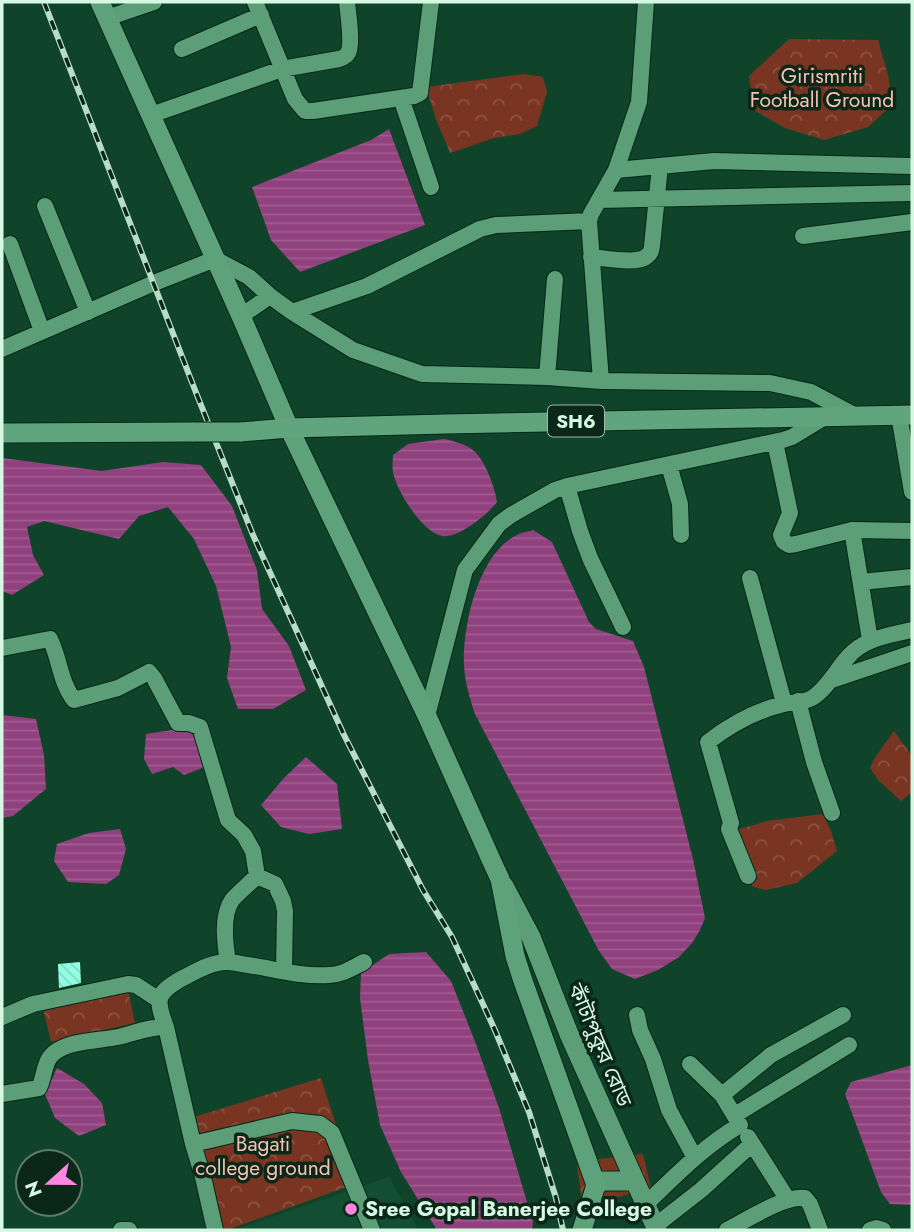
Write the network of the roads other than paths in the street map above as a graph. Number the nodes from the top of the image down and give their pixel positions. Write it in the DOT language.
graph roads {
  1 [pos="154,2"];
  2 [pos="347,2"];
  3 [pos="431,2"];
  4 [pos="646,2"];
  5 [pos="258,9"];
  6 [pos="104,10"];
  7 [pos="181,49"];
  8 [pos="282,69"];
  9 [pos="401,98"];
  10 [pos="151,115"];
  11 [pos="660,166"];
  12 [pos="912,166"];
  13 [pos="616,170"];
  14 [pos="431,187"];
  15 [pos="912,193"];
  16 [pos="657,199"];
  17 [pos="599,200"];
  18 [pos="45,205"];
  19 [pos="589,221"];
  20 [pos="912,222"];
  21 [pos="803,236"];
  22 [pos="10,244"];
  23 [pos="591,257"];
  24 [pos="215,259"];
  25 [pos="555,279"];
  26 [pos="270,296"];
  27 [pos="88,312"];
  28 [pos="292,312"];
  29 [pos="241,316"];
  30 [pos="43,331"];
  31 [pos="2,349"];
  32 [pos="547,377"];
  33 [pos="601,381"];
  34 [pos="905,415"];
  35 [pos="856,416"];
  36 [pos="825,417"];
  37 [pos="289,428"];
  38 [pos="2,433"];
  39 [pos="775,442"];
  40 [pos="669,465"];
  41 [pos="567,486"];
  42 [pos="912,492"];
  43 [pos="852,530"];
  44 [pos="912,531"];
  45 [pos="681,535"];
  46 [pos="912,577"];
  47 [pos="750,579"];
  48 [pos="861,582"];
  49 [pos="623,627"];
  50 [pos="912,630"];
  51 [pos="870,640"];
  52 [pos="2,648"];
  53 [pos="912,653"];
  54 [pos="832,680"];
  55 [pos="791,702"];
  56 [pos="427,716"];
  57 [pos="832,813"];
  58 [pos="257,876"];
  59 [pos="748,876"];
  60 [pos="500,879"];
  61 [pos="228,962"];
  62 [pos="364,962"];
  63 [pos="284,970"];
  64 [pos="159,1000"];
  65 [pos="843,1014"];
  66 [pos="637,1015"];
  67 [pos="2,1017"];
  68 [pos="166,1027"];
  69 [pos="849,1045"];
  70 [pos="690,1064"];
  71 [pos="2,1094"];
  72 [pos="722,1095"];
  73 [pos="737,1120"];
  74 [pos="193,1144"];
  75 [pos="752,1144"];
  76 [pos="695,1158"];
  77 [pos="635,1181"];
  78 [pos="596,1185"];
  79 [pos="788,1200"];
  80 [pos="646,1205"];
  81 [pos="656,1228"];
  82 [pos="213,1229"];
  83 [pos="121,1230"];
  84 [pos="129,1230"];
  85 [pos="372,1230"];
  86 [pos="582,1230"];
  87 [pos="727,1230"];
  88 [pos="820,1230"];
  89 [pos="870,1230"];
  90 [pos="883,1230"];
  1 -- 6 [label="street"];
  2 -- 8 [label="street"];
  3 -- 9 [label="street"];
  4 -- 13 [label="street"];
  5 -- 7 [label="street"];
  5 -- 8 [label="street"];
  6 -- 10 [label="main road"];
  8 -- 9 [label="street"];
  8 -- 10 [label="street"];
  9 -- 14 [label="street"];
  10 -- 24 [label="main road"];
  11 -- 12 [label="street"];
  11 -- 13 [label="street"];
  11 -- 16 [label="street"];
  13 -- 17 [label="street"];
  15 -- 16 [label="street"];
  16 -- 17 [label="street"];
  16 -- 23 [label="street"];
  17 -- 19 [label="street"];
  18 -- 27 [label="street"];
  19 -- 23 [label="street"];
  19 -- 28 [label="street"];
  20 -- 21 [label="street"];
  22 -- 30 [label="street"];
  23 -- 33 [label="street"];
  24 -- 26 [label="street"];
  24 -- 27 [label="street"];
  24 -- 29 [label="main road"];
  25 -- 32 [label="street"];
  26 -- 28 [label="street"];
  26 -- 29 [label="street"];
  27 -- 30 [label="street"];
  28 -- 32 [label="street"];
  29 -- 37 [label="main road"];
  30 -- 31 [label="street"];
  32 -- 33 [label="street"];
  33 -- 35 [label="street"];
  34 -- 35 [label="main road, SH6"];
  34 -- 42 [label="street"];
  35 -- 36 [label="main road, SH6"];
  36 -- 37 [label="main road, SH6"];
  36 -- 39 [label="street"];
  37 -- 38 [label="main road, SH6, bridge"];
  37 -- 56 [label="main road"];
  39 -- 40 [label="street"];
  39 -- 43 [label="street"];
  40 -- 41 [label="street"];
  40 -- 45 [label="street"];
  41 -- 49 [label="street"];
  41 -- 56 [label="street"];
  43 -- 44 [label="street"];
  43 -- 48 [label="street"];
  46 -- 48 [label="street"];
  47 -- 55 [label="street"];
  48 -- 51 [label="street"];
  50 -- 51 [label="street"];
  51 -- 54 [label="street"];
  52 -- 58 [label="street"];
  53 -- 54 [label="street"];
  54 -- 55 [label="street"];
  55 -- 57 [label="street"];
  55 -- 59 [label="street"];
  56 -- 60 [label="main road"];
  58 -- 61 [label="street"];
  58 -- 63 [label="street"];
  60 -- 77 [label="street, কাঁটাপুকুর রোড"];
  60 -- 78 [label="main road"];
  61 -- 63 [label="street"];
  61 -- 64 [label="street"];
  62 -- 63 [label="street"];
  64 -- 67 [label="street"];
  64 -- 68 [label="street"];
  65 -- 72 [label="street"];
  66 -- 76 [label="street"];
  68 -- 71 [label="street"];
  68 -- 74 [label="street"];
  69 -- 73 [label="street"];
  70 -- 72 [label="street"];
  72 -- 73 [label="street"];
  73 -- 75 [label="street"];
  73 -- 76 [label="street"];
  74 -- 82 [label="street"];
  74 -- 85 [label="street"];
  75 -- 79 [label="street"];
  75 -- 81 [label="street"];
  76 -- 80 [label="street"];
  77 -- 78 [label="street"];
  77 -- 80 [label="street, কাঁটাপুকুর রোড"];
  78 -- 86 [label="main road"];
  79 -- 87 [label="street"];
  79 -- 88 [label="street"];
  80 -- 81 [label="street, কাঁটাপুকুর রোড"];
  83 -- 84 [label="street"];
  89 -- 90 [label="street"];
}
